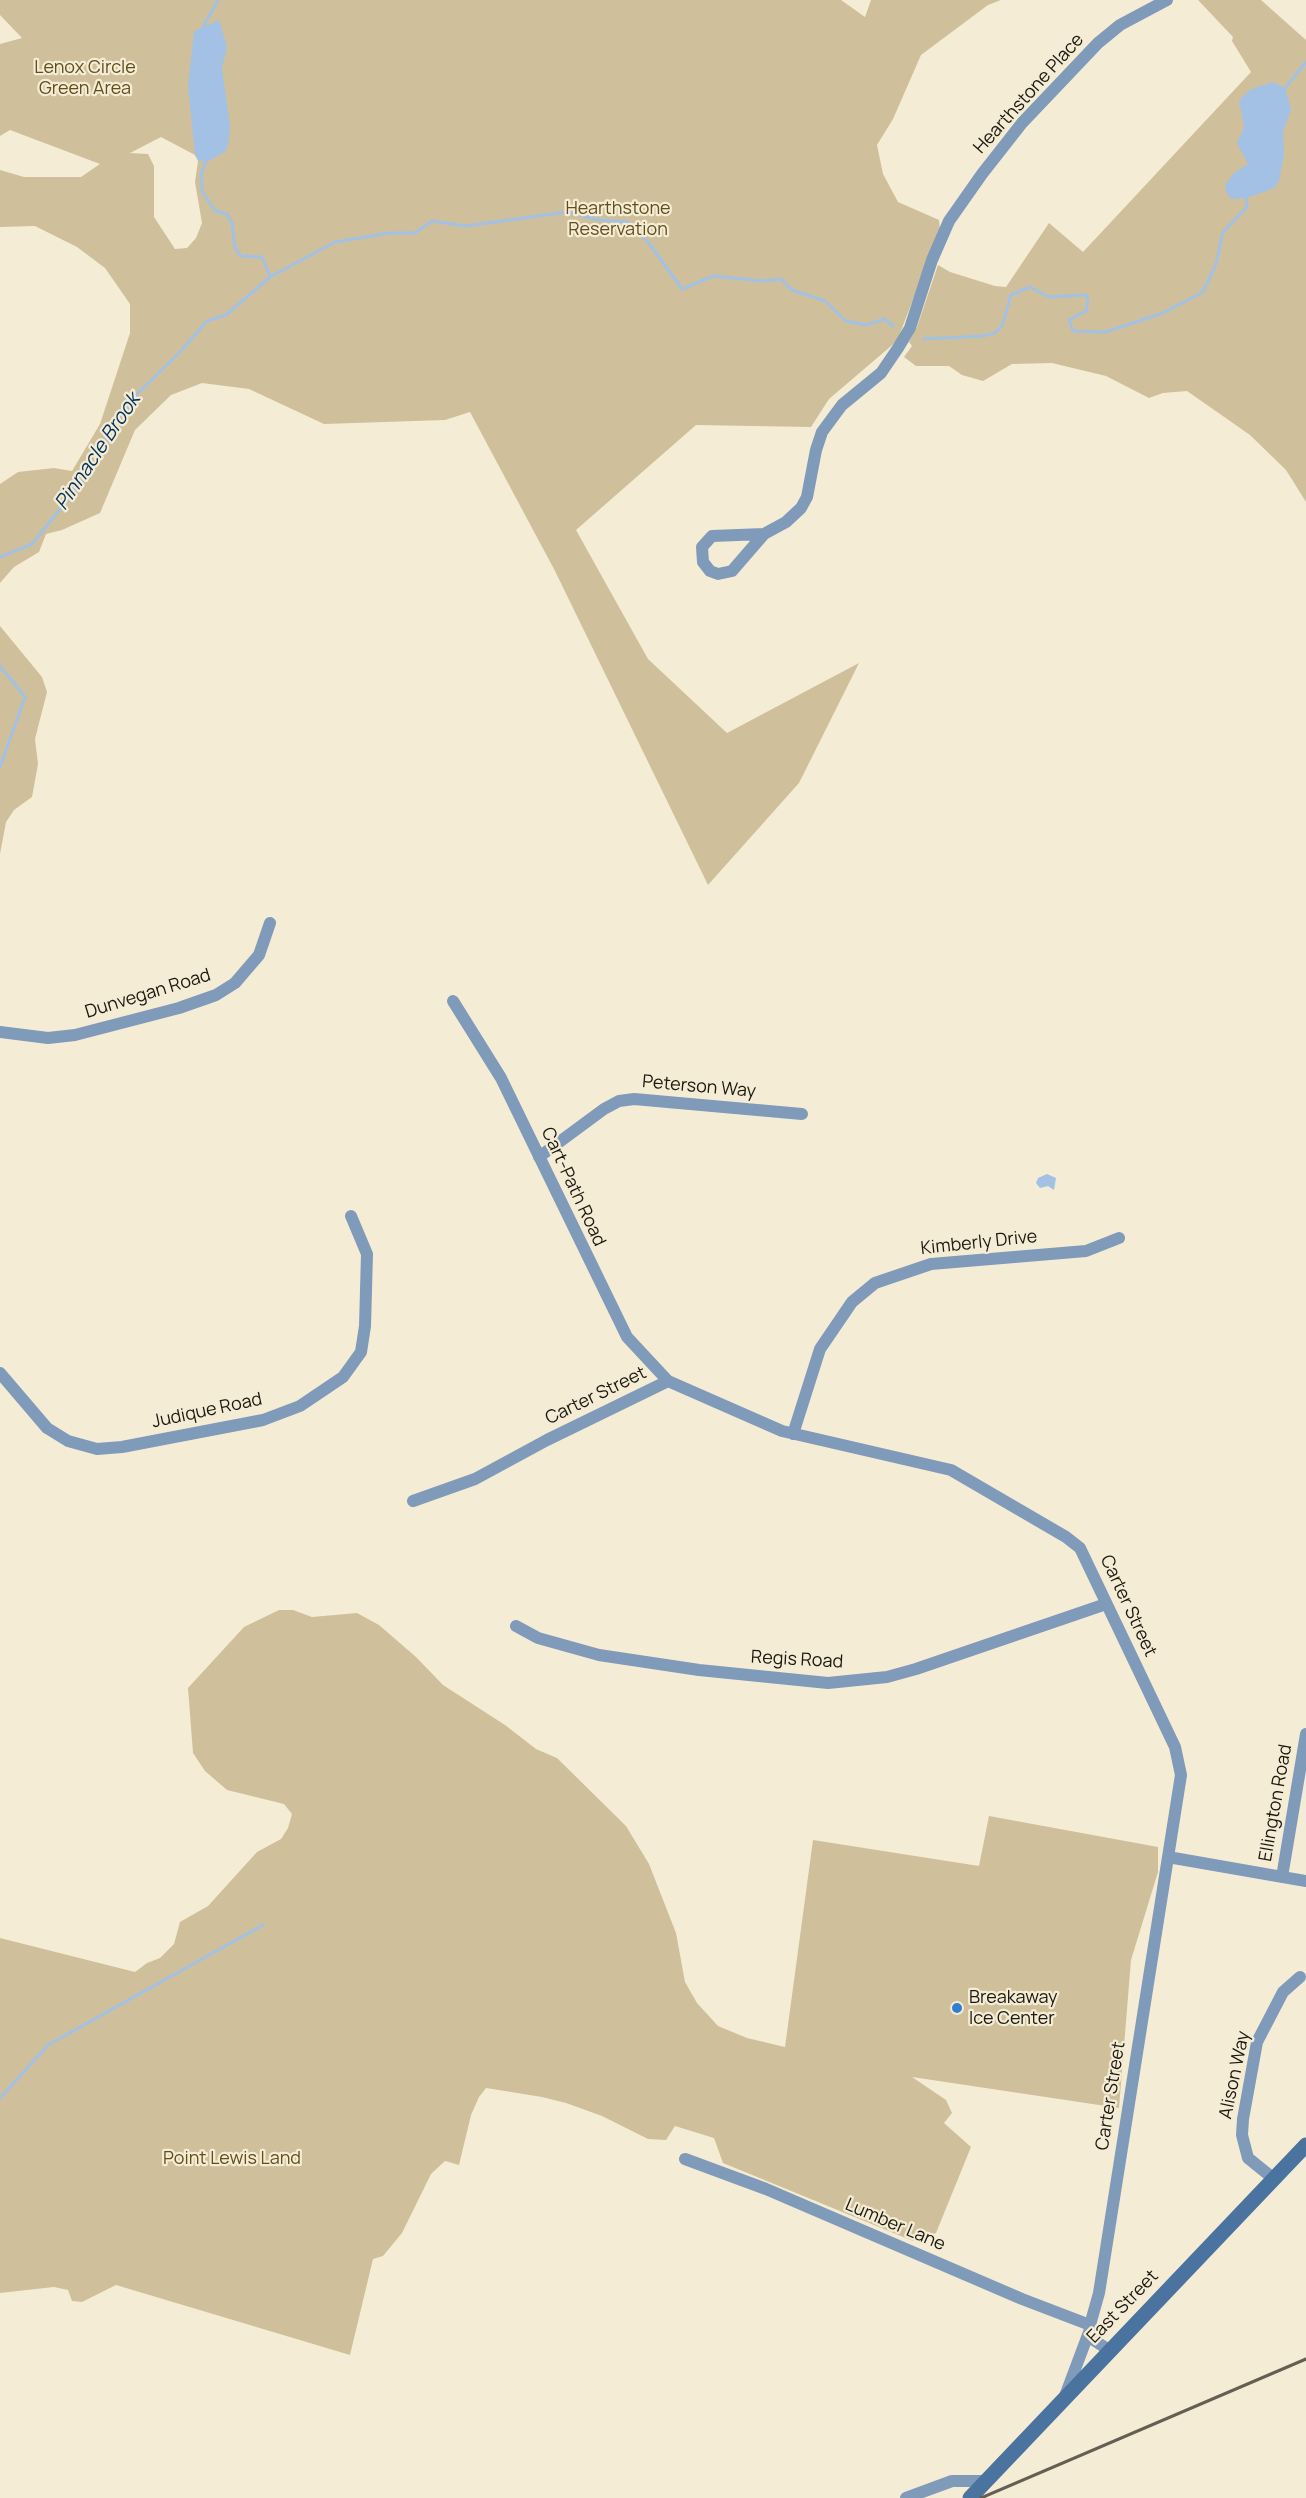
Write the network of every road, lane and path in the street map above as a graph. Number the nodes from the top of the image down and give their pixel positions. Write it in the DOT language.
graph roads {
  1 [pos="1167,0"];
  2 [pos="764,534"];
  3 [pos="270,923"];
  4 [pos="453,1001"];
  5 [pos="0,1032"];
  6 [pos="802,1114"];
  7 [pos="539,1157"];
  8 [pos="351,1216"];
  9 [pos="1119,1238"];
  10 [pos="0,1373"];
  11 [pos="668,1381"];
  12 [pos="793,1434"];
  13 [pos="413,1501"];
  14 [pos="1106,1604"];
  15 [pos="516,1626"];
  16 [pos="1306,1734"];
  17 [pos="1168,1857"];
  18 [pos="1282,1877"];
  19 [pos="1306,1881"];
  20 [pos="1300,1977"];
  21 [pos="1306,2145"];
  22 [pos="685,2158"];
  23 [pos="1274,2179"];
  24 [pos="1089,2329"];
  25 [pos="1109,2350"];
  26 [pos="1065,2396"];
  27 [pos="983,2481"];
  28 [pos="906,2498"];
  29 [pos="970,2498"];
  1 -- 2 [label="street, Hearthstone Place"];
  2 -- 2 [label="street, Hearthstone Place"];
  3 -- 5 [label="street, Dunvegan Road"];
  4 -- 7 [label="street, Cart-Path Road"];
  6 -- 7 [label="street, Peterson Way"];
  7 -- 11 [label="street, Cart-Path Road"];
  8 -- 10 [label="street, Judique Road"];
  9 -- 12 [label="street, Kimberly Drive"];
  11 -- 12 [label="street, Carter Street"];
  11 -- 13 [label="street, Carter Street"];
  12 -- 14 [label="street, Carter Street"];
  14 -- 15 [label="street, Regis Road"];
  14 -- 17 [label="street, Carter Street"];
  16 -- 18 [label="street, Ellington Road"];
  17 -- 18 [label="street"];
  17 -- 24 [label="street, Carter Street"];
  18 -- 19 [label="street"];
  20 -- 23 [label="street, Alison Way"];
  21 -- 23 [label="main road, East Street"];
  22 -- 24 [label="street, Lumber Lane"];
  23 -- 25 [label="main road, East Street"];
  24 -- 25 [label="street"];
  24 -- 26 [label="street, Carter Street"];
  25 -- 26 [label="main road, East Street"];
  26 -- 27 [label="main road, East Street"];
  27 -- 28 [label="street"];
  27 -- 29 [label="main road, East Street"];
}
